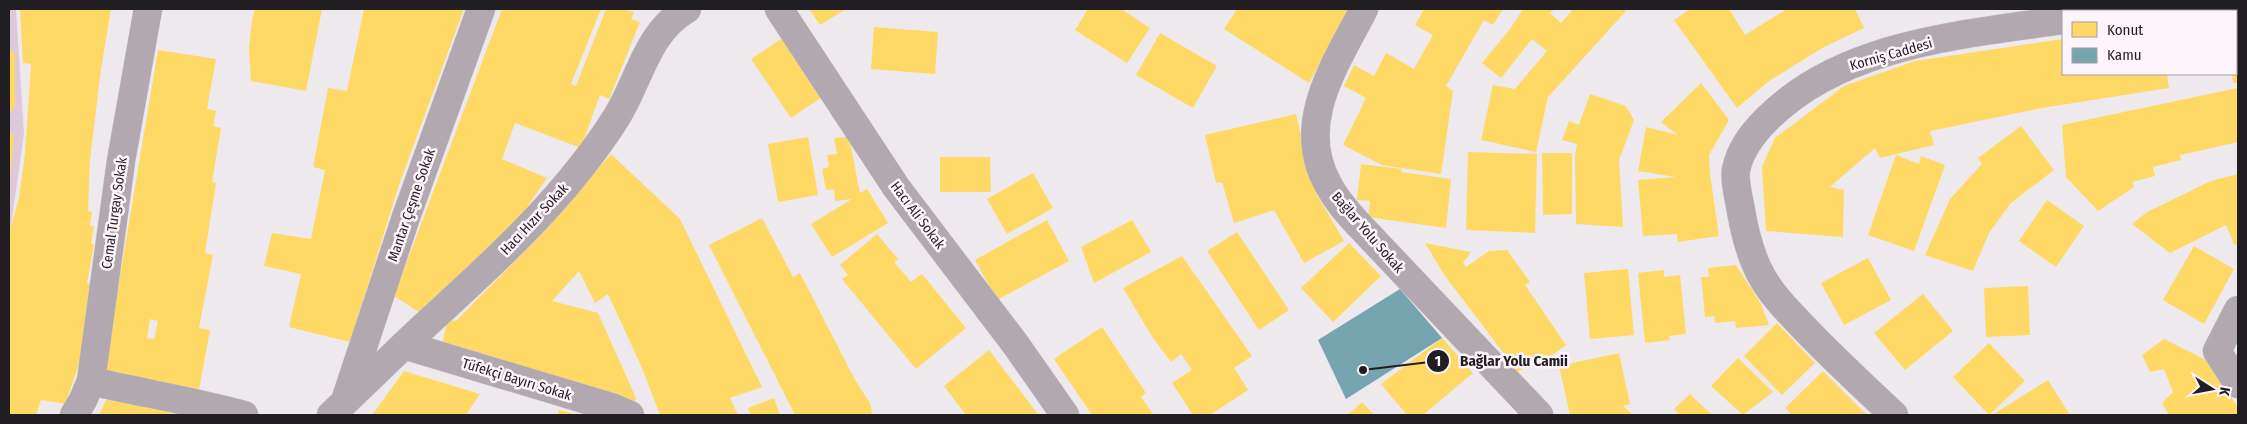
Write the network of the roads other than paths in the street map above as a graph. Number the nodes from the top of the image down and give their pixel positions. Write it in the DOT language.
graph roads {
  1 [pos="148,9"];
  2 [pos="481,9"];
  3 [pos="687,9"];
  4 [pos="778,9"];
  5 [pos="1364,9"];
  6 [pos="2062,20"];
  7 [pos="2236,321"];
  8 [pos="404,345"];
  9 [pos="91,381"];
  10 [pos="2238,384"];
  11 [pos="338,409"];
  12 [pos="74,415"];
  13 [pos="244,415"];
  14 [pos="630,415"];
  15 [pos="1064,415"];
  16 [pos="1539,415"];
  17 [pos="1894,415"];
  1 -- 9 [label="street, Cemal Turgay Sokak"];
  2 -- 11 [label="street, Mantar Çeşme Sokak"];
  3 -- 8 [label="street, Hacı Hızır Sokak"];
  4 -- 15 [label="street, Hacı Ali Sokak"];
  5 -- 16 [label="street, Bağlar Yolu Sokak"];
  6 -- 17 [label="main road, Korniş Caddesi"];
  7 -- 10 [label="street"];
  8 -- 11 [label="street, Hacı Hızır Sokak"];
  8 -- 14 [label="street, Tüfekçi Bayırı Sokak"];
  9 -- 12 [label="street, Cemal Turgay Sokak"];
  9 -- 13 [label="street"];
}
